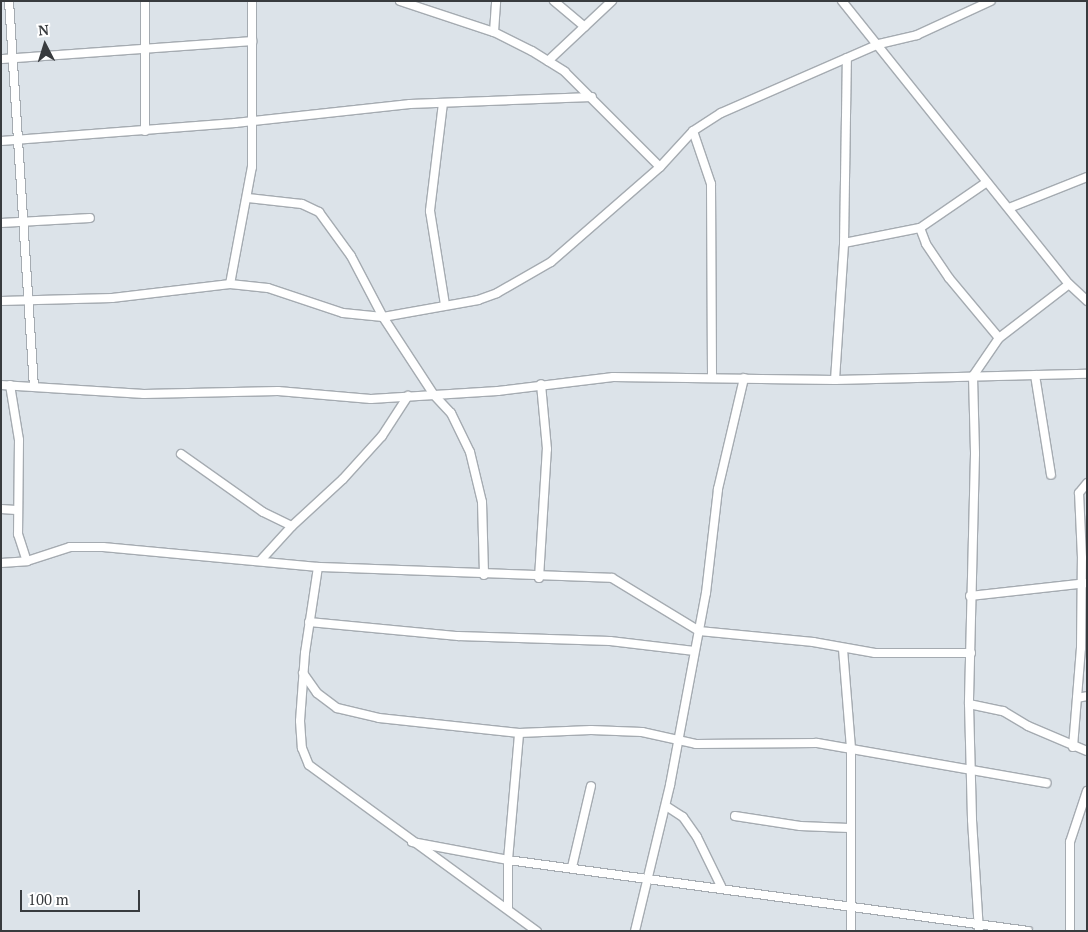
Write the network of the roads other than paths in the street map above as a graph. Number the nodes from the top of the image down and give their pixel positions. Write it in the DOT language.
graph roads {
  1 [pos="9,1"];
  2 [pos="145,1"];
  3 [pos="252,1"];
  4 [pos="400,1"];
  5 [pos="496,1"];
  6 [pos="554,1"];
  7 [pos="612,1"];
  8 [pos="842,1"];
  9 [pos="991,1"];
  10 [pos="409,3"];
  11 [pos="585,27"];
  12 [pos="494,32"];
  13 [pos="252,41"];
  14 [pos="879,44"];
  15 [pos="142,50"];
  16 [pos="10,58"];
  17 [pos="847,58"];
  18 [pos="1,59"];
  19 [pos="548,61"];
  20 [pos="592,98"];
  21 [pos="443,103"];
  22 [pos="252,122"];
  23 [pos="144,131"];
  24 [pos="693,131"];
  25 [pos="16,140"];
  26 [pos="1,141"];
  27 [pos="660,167"];
  28 [pos="1087,178"];
  29 [pos="987,182"];
  30 [pos="248,198"];
  31 [pos="1009,208"];
  32 [pos="90,218"];
  33 [pos="25,220"];
  34 [pos="1,222"];
  35 [pos="920,228"];
  36 [pos="844,244"];
  37 [pos="230,284"];
  38 [pos="1069,284"];
  39 [pos="30,299"];
  40 [pos="1,301"];
  41 [pos="1087,301"];
  42 [pos="445,305"];
  43 [pos="384,317"];
  44 [pos="999,338"];
  45 [pos="1087,374"];
  46 [pos="1035,375"];
  47 [pos="973,376"];
  48 [pos="712,378"];
  49 [pos="744,378"];
  50 [pos="835,380"];
  51 [pos="541,384"];
  52 [pos="1,385"];
  53 [pos="10,385"];
  54 [pos="34,385"];
  55 [pos="434,395"];
  56 [pos="408,396"];
  57 [pos="181,454"];
  58 [pos="1051,475"];
  59 [pos="1087,484"];
  60 [pos="1,509"];
  61 [pos="16,510"];
  62 [pos="292,526"];
  63 [pos="28,561"];
  64 [pos="260,561"];
  65 [pos="1,564"];
  66 [pos="318,567"];
  67 [pos="484,575"];
  68 [pos="539,578"];
  69 [pos="1084,583"];
  70 [pos="970,596"];
  71 [pos="309,622"];
  72 [pos="699,631"];
  73 [pos="843,649"];
  74 [pos="694,651"];
  75 [pos="971,653"];
  76 [pos="303,673"];
  77 [pos="1087,696"];
  78 [pos="1077,698"];
  79 [pos="969,704"];
  80 [pos="519,733"];
  81 [pos="676,739"];
  82 [pos="1073,747"];
  83 [pos="851,749"];
  84 [pos="1087,751"];
  85 [pos="970,767"];
  86 [pos="1047,783"];
  87 [pos="591,786"];
  88 [pos="1087,791"];
  89 [pos="666,806"];
  90 [pos="735,816"];
  91 [pos="849,828"];
  92 [pos="412,842"];
  93 [pos="508,860"];
  94 [pos="572,866"];
  95 [pos="647,879"];
  96 [pos="721,886"];
  97 [pos="851,906"];
  98 [pos="508,909"];
  99 [pos="979,927"];
  100 [pos="1018,930"];
  101 [pos="537,931"];
  102 [pos="635,931"];
  103 [pos="851,931"];
  104 [pos="1028,931"];
  105 [pos="1070,931"];
  1 -- 16 [label="street"];
  2 -- 15 [label="street"];
  3 -- 13 [label="street"];
  4 -- 10 [label="street"];
  5 -- 12 [label="street"];
  6 -- 11 [label="street"];
  7 -- 11 [label="street"];
  8 -- 14 [label="street"];
  9 -- 14 [label="street"];
  10 -- 12 [label="street"];
  11 -- 19 [label="street"];
  12 -- 19 [label="street"];
  13 -- 15 [label="street"];
  13 -- 22 [label="street"];
  14 -- 17 [label="street"];
  14 -- 29 [label="street"];
  15 -- 16 [label="street"];
  15 -- 23 [label="street"];
  16 -- 18 [label="street"];
  16 -- 25 [label="street"];
  17 -- 24 [label="street"];
  17 -- 36 [label="street"];
  19 -- 20 [label="street"];
  20 -- 21 [label="street"];
  20 -- 27 [label="street"];
  21 -- 22 [label="street"];
  21 -- 42 [label="street"];
  22 -- 23 [label="street"];
  22 -- 30 [label="street"];
  23 -- 25 [label="street"];
  24 -- 27 [label="street"];
  24 -- 48 [label="street"];
  25 -- 26 [label="street"];
  25 -- 33 [label="street"];
  27 -- 42 [label="street"];
  28 -- 31 [label="street"];
  29 -- 31 [label="street"];
  29 -- 35 [label="street"];
  30 -- 37 [label="street"];
  30 -- 43 [label="street"];
  31 -- 38 [label="street"];
  32 -- 33 [label="street"];
  33 -- 34 [label="street"];
  33 -- 39 [label="street"];
  35 -- 36 [label="street"];
  35 -- 44 [label="street"];
  36 -- 50 [label="street"];
  37 -- 39 [label="street"];
  37 -- 43 [label="street"];
  38 -- 41 [label="street"];
  38 -- 44 [label="street"];
  39 -- 40 [label="street"];
  39 -- 54 [label="street"];
  42 -- 43 [label="street"];
  43 -- 55 [label="street"];
  44 -- 47 [label="street"];
  45 -- 46 [label="street"];
  46 -- 47 [label="street"];
  46 -- 58 [label="street"];
  47 -- 50 [label="street"];
  47 -- 70 [label="street"];
  48 -- 49 [label="street"];
  48 -- 51 [label="street"];
  49 -- 50 [label="street"];
  49 -- 72 [label="street"];
  51 -- 55 [label="street"];
  51 -- 68 [label="street"];
  52 -- 53 [label="street"];
  53 -- 54 [label="street"];
  53 -- 61 [label="street"];
  54 -- 56 [label="street"];
  55 -- 56 [label="street"];
  55 -- 67 [label="street"];
  56 -- 62 [label="street"];
  57 -- 62 [label="street"];
  59 -- 69 [label="street"];
  60 -- 61 [label="street"];
  61 -- 63 [label="street"];
  62 -- 64 [label="street"];
  63 -- 64 [label="street"];
  63 -- 65 [label="street"];
  64 -- 66 [label="street"];
  66 -- 67 [label="street"];
  66 -- 71 [label="street"];
  67 -- 68 [label="street"];
  68 -- 72 [label="street"];
  69 -- 70 [label="street"];
  69 -- 78 [label="street"];
  70 -- 75 [label="street"];
  71 -- 74 [label="street"];
  71 -- 76 [label="street"];
  72 -- 73 [label="street"];
  72 -- 74 [label="street"];
  73 -- 75 [label="street"];
  73 -- 83 [label="street"];
  74 -- 81 [label="street"];
  75 -- 79 [label="street"];
  76 -- 80 [label="street"];
  76 -- 92 [label="street"];
  77 -- 78 [label="street"];
  78 -- 82 [label="street"];
  79 -- 82 [label="street"];
  79 -- 85 [label="street"];
  80 -- 81 [label="street"];
  80 -- 93 [label="street"];
  81 -- 83 [label="street"];
  81 -- 89 [label="street"];
  82 -- 84 [label="street"];
  83 -- 85 [label="street"];
  83 -- 91 [label="street"];
  85 -- 86 [label="street"];
  85 -- 99 [label="street"];
  87 -- 94 [label="street"];
  88 -- 105 [label="street"];
  89 -- 95 [label="street"];
  89 -- 96 [label="street"];
  90 -- 91 [label="street"];
  91 -- 97 [label="street"];
  92 -- 93 [label="street"];
  92 -- 98 [label="street"];
  93 -- 94 [label="street"];
  93 -- 98 [label="street"];
  94 -- 95 [label="street"];
  95 -- 96 [label="street"];
  95 -- 102 [label="street"];
  96 -- 97 [label="street"];
  97 -- 99 [label="street"];
  97 -- 103 [label="street"];
  98 -- 101 [label="street"];
  99 -- 100 [label="street"];
  100 -- 104 [label="street"];
}
